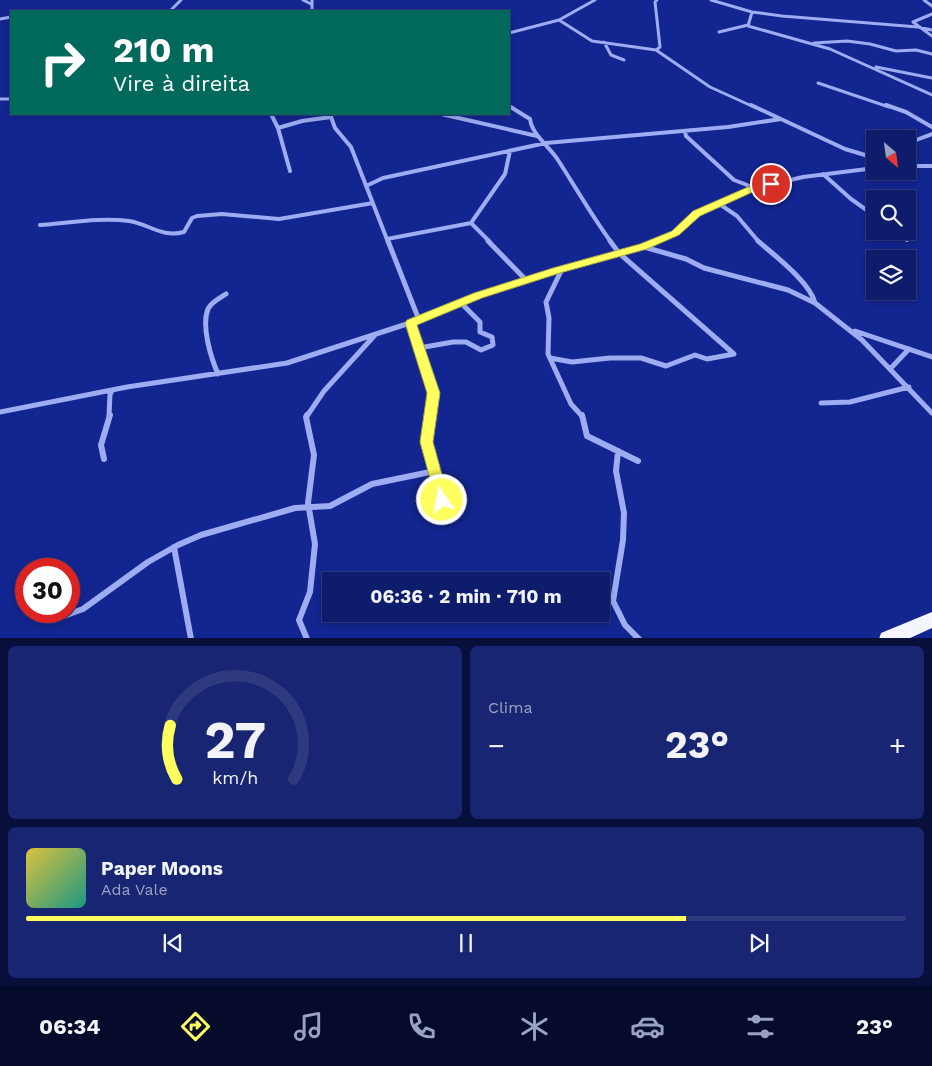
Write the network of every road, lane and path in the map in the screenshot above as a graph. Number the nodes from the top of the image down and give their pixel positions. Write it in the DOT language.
graph roads {
  1 [pos="181,0"];
  2 [pos="303,0"];
  3 [pos="595,0"];
  4 [pos="657,0"];
  5 [pos="711,0"];
  6 [pos="924,0"];
  7 [pos="312,2"];
  8 [pos="932,6"];
  9 [pos="171,10"];
  10 [pos="752,12"];
  11 [pos="932,14"];
  12 [pos="559,20"];
  13 [pos="748,25"];
  14 [pos="918,27"];
  15 [pos="932,30"];
  16 [pos="719,32"];
  17 [pos="510,33"];
  18 [pos="932,36"];
  19 [pos="604,42"];
  20 [pos="814,44"];
  21 [pos="656,50"];
  22 [pos="932,54"];
  23 [pos="624,60"];
  24 [pos="872,67"];
  25 [pos="932,78"];
  26 [pos="818,83"];
  27 [pos="932,94"];
  28 [pos="510,107"];
  29 [pos="272,115"];
  30 [pos="446,115"];
  31 [pos="330,116"];
  32 [pos="781,119"];
  33 [pos="932,127"];
  34 [pos="278,128"];
  35 [pos="685,132"];
  36 [pos="932,134"];
  37 [pos="540,137"];
  38 [pos="916,140"];
  39 [pos="546,143"];
  40 [pos="510,151"];
  41 [pos="866,155"];
  42 [pos="916,166"];
  43 [pos="932,166"];
  44 [pos="866,169"];
  45 [pos="290,171"];
  46 [pos="823,174"];
  47 [pos="366,186"];
  48 [pos="755,188"];
  49 [pos="373,202"];
  50 [pos="718,203"];
  51 [pos="866,209"];
  52 [pos="471,223"];
  53 [pos="40,225"];
  54 [pos="387,239"];
  55 [pos="643,246"];
  56 [pos="619,253"];
  57 [pos="562,269"];
  58 [pos="526,280"];
  59 [pos="226,294"];
  60 [pos="461,303"];
  61 [pos="815,303"];
  62 [pos="419,320"];
  63 [pos="411,323"];
  64 [pos="852,330"];
  65 [pos="376,334"];
  66 [pos="419,348"];
  67 [pos="909,349"];
  68 [pos="932,357"];
  69 [pos="550,358"];
  70 [pos="891,368"];
  71 [pos="218,374"];
  72 [pos="909,387"];
  73 [pos="114,389"];
  74 [pos="821,403"];
  75 [pos="0,412"];
  76 [pos="932,413"];
  77 [pos="618,451"];
  78 [pos="104,459"];
  79 [pos="638,461"];
  80 [pos="435,471"];
  81 [pos="309,507"];
  82 [pos="445,516"];
  83 [pos="174,547"];
  84 [pos="80,610"];
  85 [pos="932,620"];
  86 [pos="191,638"];
  87 [pos="306,638"];
  88 [pos="639,638"];
  89 [pos="887,638"];
  1 -- 9 [label="street"];
  2 -- 7 [label="street"];
  3 -- 12 [label="street"];
  4 -- 21 [label="street"];
  5 -- 10 [label="street"];
  6 -- 8 [label="street"];
  10 -- 13 [label="street"];
  10 -- 14 [label="street"];
  11 -- 14 [label="street"];
  12 -- 17 [label="street"];
  12 -- 19 [label="street"];
  13 -- 16 [label="street"];
  13 -- 20 [label="street"];
  14 -- 15 [label="street"];
  14 -- 18 [label="street"];
  19 -- 21 [label="street"];
  19 -- 23 [label="street"];
  20 -- 22 [label="street"];
  20 -- 24 [label="street"];
  21 -- 32 [label="street"];
  24 -- 25 [label="street"];
  24 -- 27 [label="street"];
  26 -- 33 [label="street"];
  28 -- 37 [label="street"];
  29 -- 34 [label="street"];
  30 -- 37 [label="street"];
  31 -- 34 [label="street"];
  31 -- 47 [label="street"];
  32 -- 35 [label="street"];
  32 -- 41 [label="street"];
  34 -- 45 [label="street"];
  35 -- 39 [label="street"];
  35 -- 48 [label="street"];
  36 -- 38 [label="street"];
  37 -- 39 [label="street"];
  39 -- 40 [label="street"];
  39 -- 56 [label="street"];
  40 -- 47 [label="street"];
  40 -- 52 [label="street"];
  42 -- 43 [label="street"];
  44 -- 46 [label="street"];
  46 -- 48 [label="street"];
  46 -- 51 [label="street"];
  47 -- 49 [label="street"];
  48 -- 50 [label="street"];
  49 -- 53 [label="street"];
  49 -- 54 [label="street"];
  50 -- 55 [label="street"];
  50 -- 61 [label="street"];
  52 -- 54 [label="street"];
  52 -- 58 [label="street"];
  54 -- 62 [label="street"];
  55 -- 56 [label="street"];
  55 -- 61 [label="street"];
  56 -- 57 [label="street"];
  56 -- 69 [label="street"];
  57 -- 58 [label="street"];
  57 -- 69 [label="street"];
  58 -- 60 [label="street"];
  59 -- 71 [label="street"];
  60 -- 62 [label="street"];
  60 -- 66 [label="street"];
  61 -- 64 [label="street"];
  62 -- 63 [label="street"];
  63 -- 65 [label="street"];
  63 -- 66 [label="street"];
  64 -- 67 [label="street"];
  64 -- 70 [label="street"];
  65 -- 71 [label="street"];
  65 -- 81 [label="street"];
  66 -- 80 [label="street"];
  67 -- 68 [label="street"];
  67 -- 70 [label="street"];
  69 -- 77 [label="street"];
  70 -- 72 [label="street"];
  71 -- 73 [label="street"];
  72 -- 74 [label="street"];
  72 -- 76 [label="street"];
  73 -- 75 [label="street"];
  73 -- 78 [label="street"];
  77 -- 79 [label="street"];
  77 -- 88 [label="street"];
  80 -- 81 [label="street"];
  80 -- 82 [label="street"];
  81 -- 83 [label="street"];
  81 -- 87 [label="street"];
  83 -- 84 [label="street"];
  83 -- 86 [label="street"];
  85 -- 89 [label="highway"];
}
